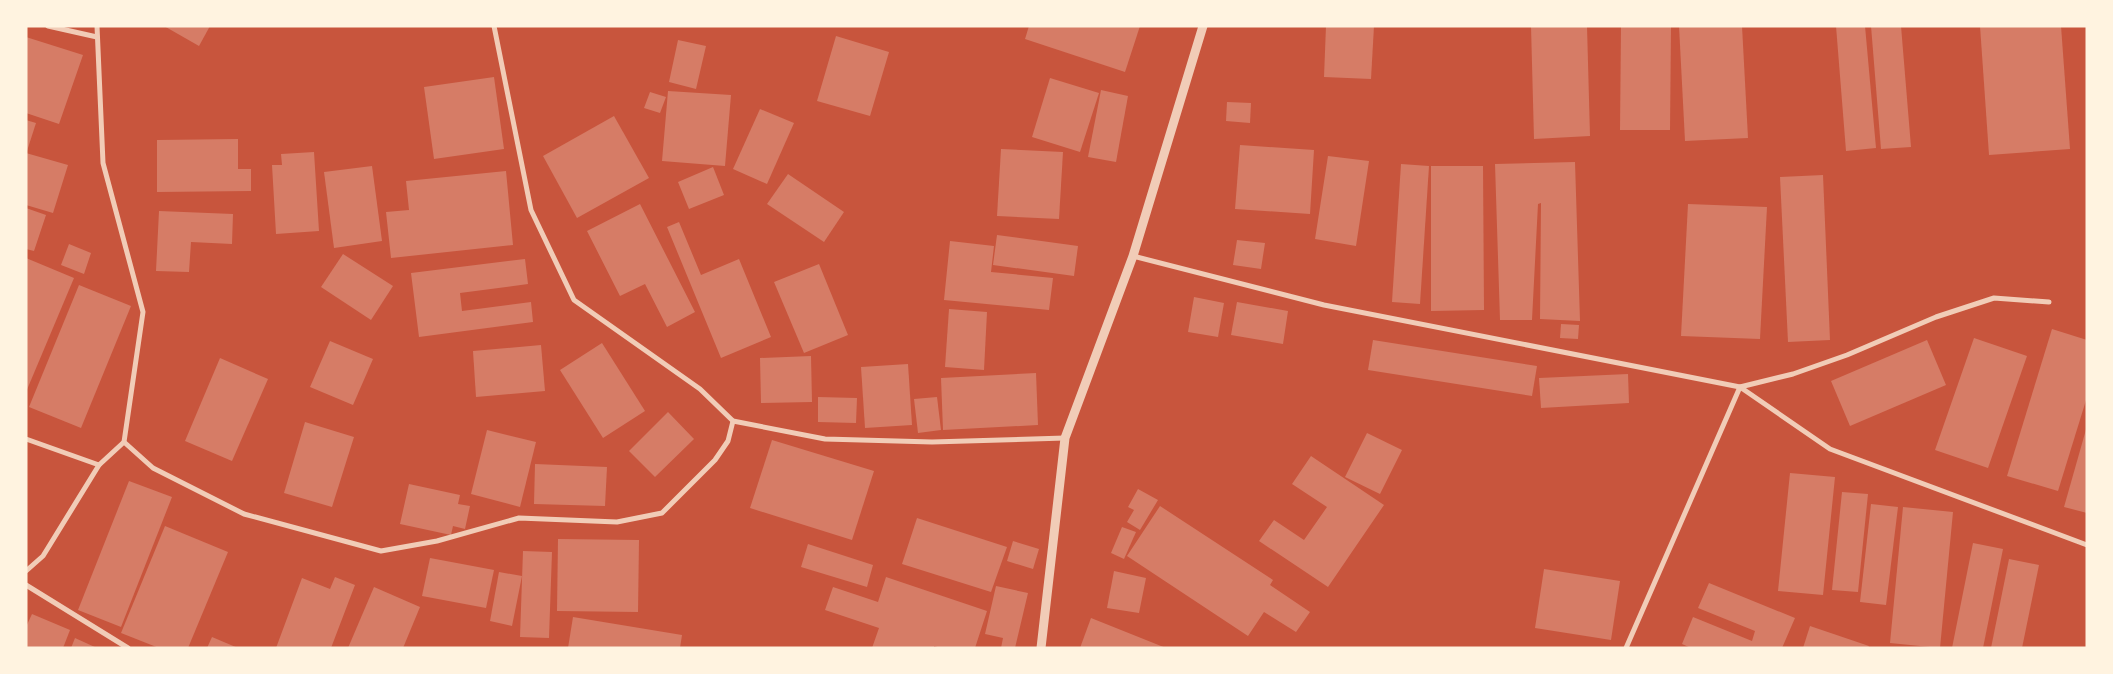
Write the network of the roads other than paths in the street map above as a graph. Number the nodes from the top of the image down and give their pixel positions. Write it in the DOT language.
graph roads {
  1 [pos="48,26"];
  2 [pos="97,26"];
  3 [pos="494,26"];
  4 [pos="1203,26"];
  5 [pos="97,37"];
  6 [pos="1133,256"];
  7 [pos="2049,302"];
  8 [pos="1740,388"];
  9 [pos="733,422"];
  10 [pos="1065,438"];
  11 [pos="26,439"];
  12 [pos="124,442"];
  13 [pos="99,465"];
  14 [pos="2087,545"];
  15 [pos="26,571"];
  16 [pos="26,585"];
  17 [pos="128,648"];
  18 [pos="1041,648"];
  19 [pos="1626,648"];
  1 -- 5 [label="street"];
  2 -- 5 [label="street"];
  3 -- 9 [label="street"];
  4 -- 6 [label="street"];
  5 -- 12 [label="street"];
  6 -- 8 [label="street"];
  6 -- 10 [label="street"];
  7 -- 8 [label="street"];
  8 -- 14 [label="street"];
  8 -- 19 [label="street"];
  9 -- 10 [label="street"];
  9 -- 12 [label="street"];
  10 -- 18 [label="street"];
  11 -- 13 [label="street"];
  12 -- 13 [label="street"];
  13 -- 15 [label="street"];
  16 -- 17 [label="street"];
}
